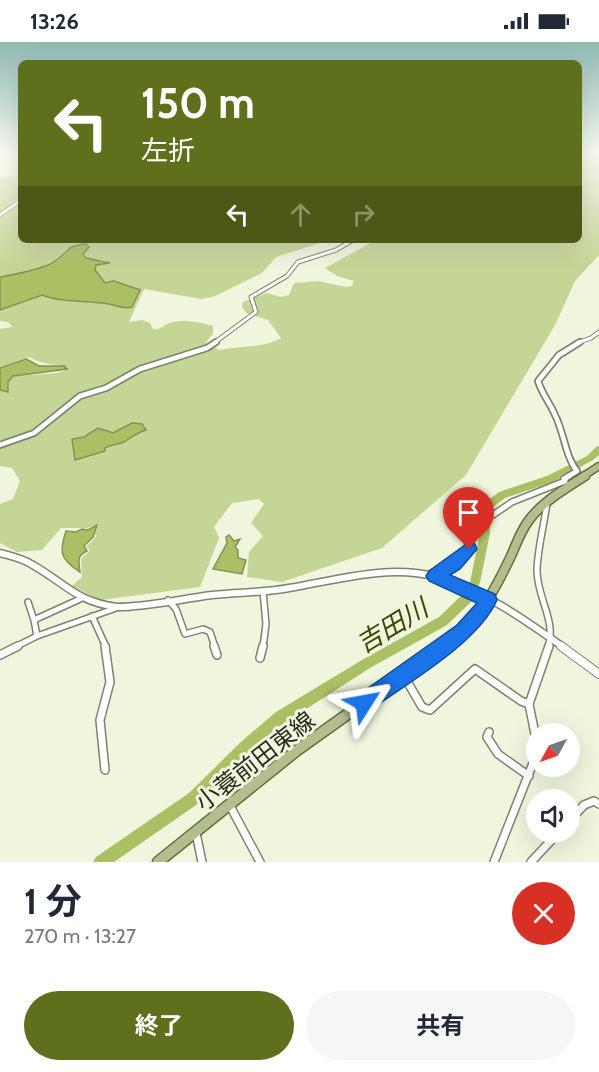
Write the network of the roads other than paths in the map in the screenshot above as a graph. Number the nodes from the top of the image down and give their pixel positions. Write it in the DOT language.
graph roads {
  1 [pos="18,202"];
  2 [pos="0,215"];
  3 [pos="348,243"];
  4 [pos="599,332"];
  5 [pos="0,445"];
  6 [pos="599,465"];
  7 [pos="567,482"];
  8 [pos="548,501"];
  9 [pos="493,515"];
  10 [pos="481,526"];
  11 [pos="0,553"];
  12 [pos="435,576"];
  13 [pos="457,584"];
  14 [pos="263,591"];
  15 [pos="80,599"];
  16 [pos="168,600"];
  17 [pos="489,600"];
  18 [pos="28,602"];
  19 [pos="119,607"];
  20 [pos="92,616"];
  21 [pos="34,620"];
  22 [pos="37,636"];
  23 [pos="551,639"];
  24 [pos="0,655"];
  25 [pos="217,655"];
  26 [pos="260,658"];
  27 [pos="599,674"];
  28 [pos="404,676"];
  29 [pos="529,704"];
  30 [pos="533,723"];
  31 [pos="489,732"];
  32 [pos="105,770"];
  33 [pos="526,774"];
  34 [pos="529,777"];
  35 [pos="229,804"];
  36 [pos="599,804"];
  37 [pos="580,810"];
  38 [pos="195,833"];
  39 [pos="549,843"];
  40 [pos="158,862"];
  41 [pos="201,862"];
  42 [pos="260,862"];
  43 [pos="494,862"];
  44 [pos="531,862"];
  1 -- 2 [label="street"];
  3 -- 5 [label="street"];
  4 -- 7 [label="street"];
  6 -- 7 [label="main road, 小蓑前田東線"];
  7 -- 8 [label="main road, 小蓑前田東線"];
  7 -- 9 [label="street"];
  8 -- 17 [label="main road, 小蓑前田東線"];
  8 -- 23 [label="street"];
  10 -- 12 [label="street"];
  11 -- 15 [label="street"];
  12 -- 13 [label="street"];
  12 -- 14 [label="street"];
  13 -- 17 [label="street"];
  14 -- 16 [label="street"];
  14 -- 26 [label="street"];
  15 -- 19 [label="street"];
  15 -- 21 [label="street"];
  16 -- 19 [label="street"];
  16 -- 25 [label="street"];
  17 -- 23 [label="street"];
  17 -- 28 [label="main road, 小蓑前田東線"];
  18 -- 21 [label="street"];
  19 -- 20 [label="street"];
  20 -- 22 [label="street"];
  20 -- 32 [label="street"];
  21 -- 22 [label="street"];
  22 -- 24 [label="street"];
  23 -- 27 [label="street"];
  23 -- 29 [label="street"];
  28 -- 29 [label="street"];
  28 -- 35 [label="main road, 小蓑前田東線"];
  29 -- 30 [label="street"];
  31 -- 33 [label="street"];
  34 -- 43 [label="street"];
  35 -- 38 [label="main road, 小蓑前田東線"];
  35 -- 42 [label="street"];
  36 -- 37 [label="street"];
  38 -- 40 [label="main road, 小蓑前田東線"];
  38 -- 41 [label="street"];
  39 -- 44 [label="street"];
}
